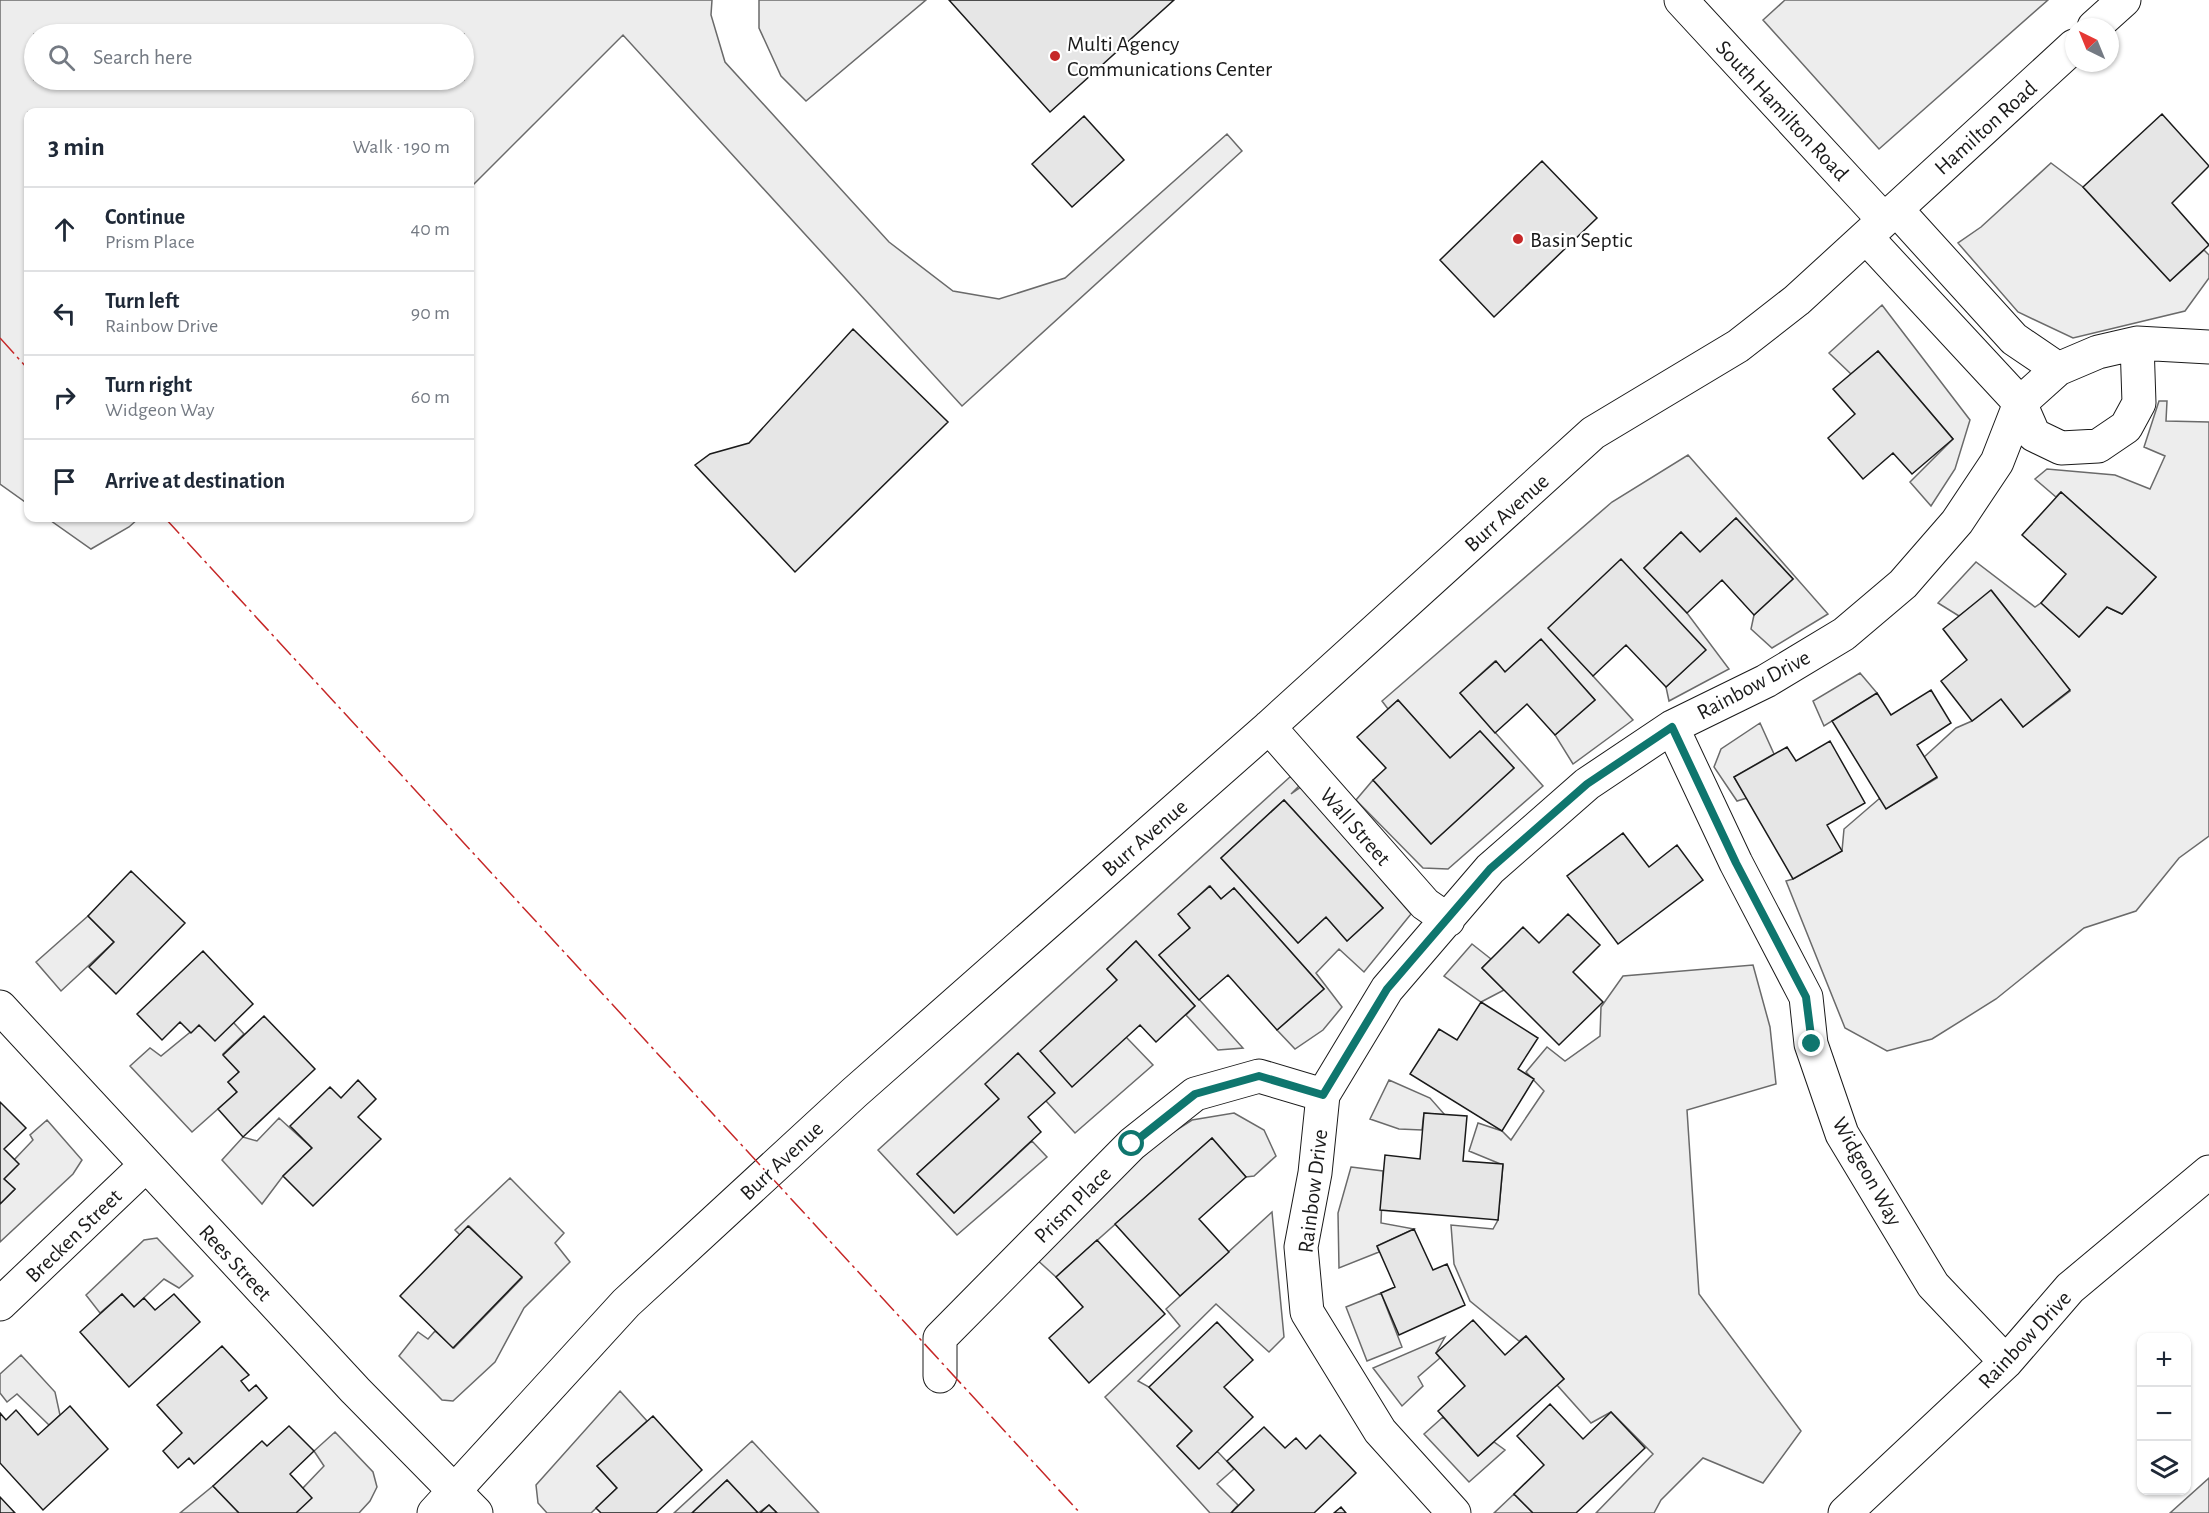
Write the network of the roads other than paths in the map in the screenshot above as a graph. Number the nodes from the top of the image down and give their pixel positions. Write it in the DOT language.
graph roads {
  1 [pos="1682,0"];
  2 [pos="2124,0"];
  3 [pos="2104,18"];
  4 [pos="2065,54"];
  5 [pos="1882,222"];
  6 [pos="2137,343"];
  7 [pos="2209,347"];
  8 [pos="2058,369"];
  9 [pos="2020,403"];
  10 [pos="1269,727"];
  11 [pos="1672,727"];
  12 [pos="1448,920"];
  13 [pos="0,1007"];
  14 [pos="1323,1095"];
  15 [pos="145,1166"];
  16 [pos="2209,1172"];
  17 [pos="0,1304"];
  18 [pos="2006,1362"];
  19 [pos="940,1376"];
  20 [pos="455,1505"];
  21 [pos="1454,1513"];
  22 [pos="1845,1513"];
  1 -- 5 [label="street, South Hamilton Road"];
  2 -- 3 [label="street"];
  4 -- 5 [label="street, Hamilton Road"];
  5 -- 8 [label="street"];
  5 -- 9 [label="street"];
  5 -- 10 [label="street, Burr Avenue"];
  6 -- 7 [label="street, Rainbow Drive"];
  6 -- 8 [label="street, Rainbow Drive"];
  6 -- 9 [label="street"];
  8 -- 9 [label="street, Rainbow Drive"];
  9 -- 11 [label="street, Rainbow Drive"];
  10 -- 12 [label="street, Wall Street"];
  10 -- 20 [label="street, Burr Avenue"];
  11 -- 12 [label="street, Rainbow Drive"];
  11 -- 18 [label="street, Widgeon Way"];
  12 -- 14 [label="street, Rainbow Drive"];
  13 -- 15 [label="street, Rees Street"];
  14 -- 19 [label="street, Prism Place"];
  14 -- 21 [label="street, Rainbow Drive"];
  15 -- 17 [label="street, Brecken Street"];
  15 -- 20 [label="street, Rees Street"];
  16 -- 18 [label="street, Rainbow Drive"];
  18 -- 22 [label="street, Rainbow Drive"];
}
